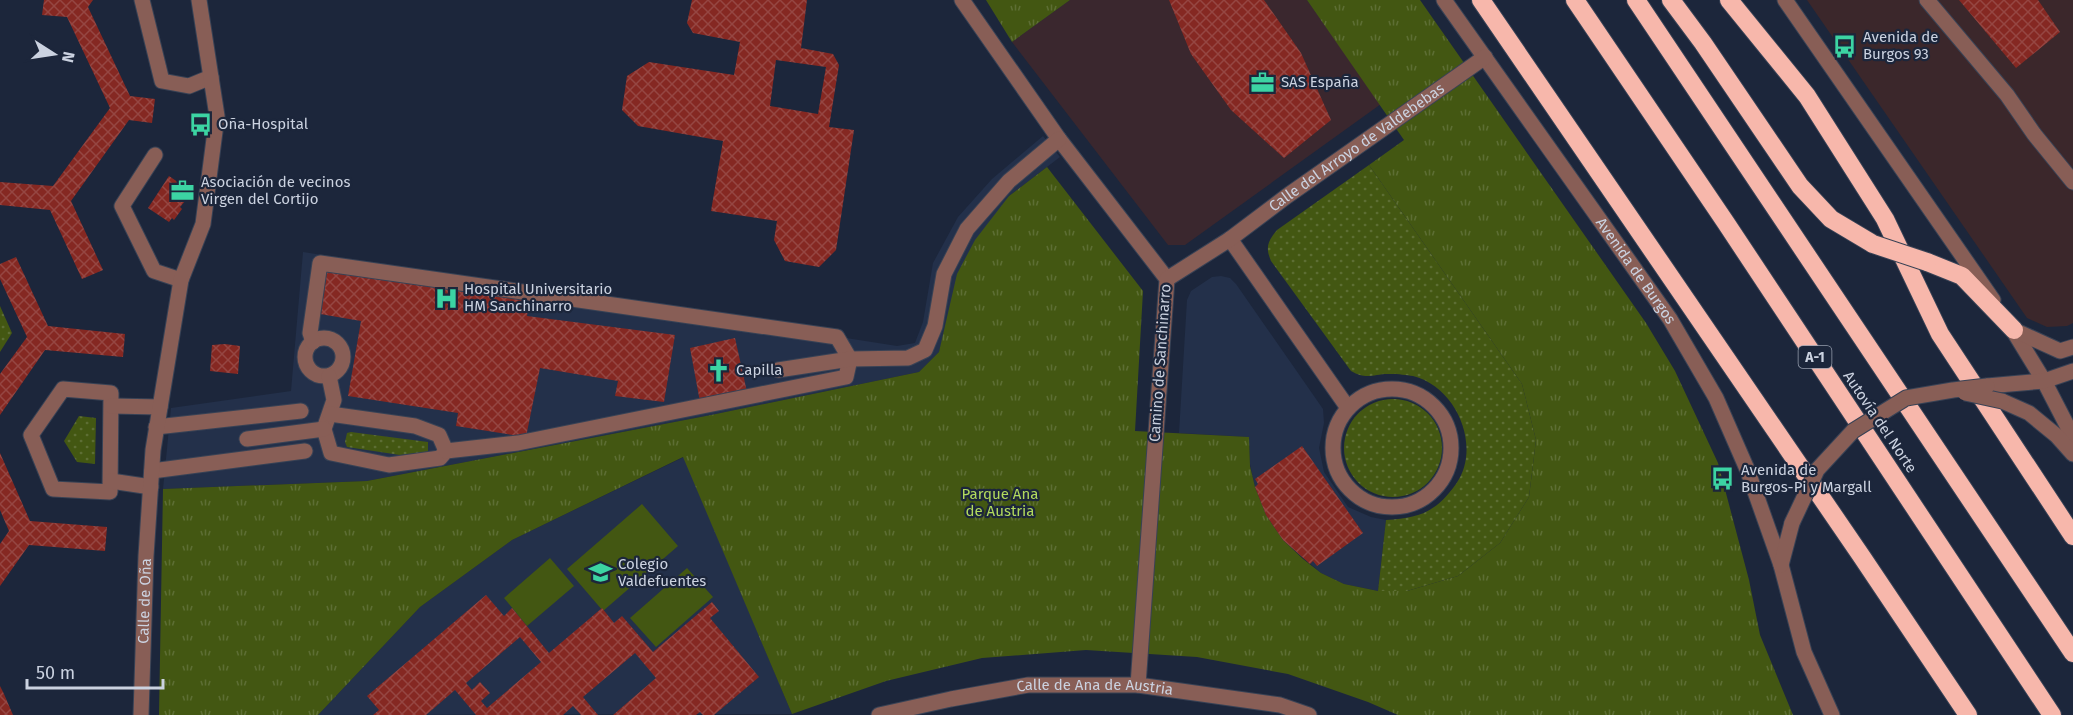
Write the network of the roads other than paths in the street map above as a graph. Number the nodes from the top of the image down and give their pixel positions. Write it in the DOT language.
graph roads {
  1 [pos="142,0"];
  2 [pos="199,0"];
  3 [pos="962,0"];
  4 [pos="1444,0"];
  5 [pos="1481,0"];
  6 [pos="1575,0"];
  7 [pos="1636,0"];
  8 [pos="1671,0"];
  9 [pos="1728,0"];
  10 [pos="1785,0"];
  11 [pos="1927,0"];
  12 [pos="1485,57"];
  13 [pos="211,77"];
  14 [pos="1059,139"];
  15 [pos="155,155"];
  16 [pos="2073,182"];
  17 [pos="1230,238"];
  18 [pos="1167,279"];
  19 [pos="181,280"];
  20 [pos="2014,330"];
  21 [pos="313,342"];
  22 [pos="2073,347"];
  23 [pos="850,359"];
  24 [pos="778,370"];
  25 [pos="2073,371"];
  26 [pos="329,376"];
  27 [pos="2044,381"];
  28 [pos="1953,390"];
  29 [pos="112,406"];
  30 [pos="160,407"];
  31 [pos="1348,408"];
  32 [pos="301,411"];
  33 [pos="330,414"];
  34 [pos="236,419"];
  35 [pos="156,427"];
  36 [pos="324,429"];
  37 [pos="2073,437"];
  38 [pos="247,439"];
  39 [pos="306,451"];
  40 [pos="446,451"];
  41 [pos="2073,454"];
  42 [pos="237,460"];
  43 [pos="152,471"];
  44 [pos="111,481"];
  45 [pos="151,487"];
  46 [pos="2073,536"];
  47 [pos="1781,565"];
  48 [pos="2073,653"];
  49 [pos="1138,685"];
  50 [pos="141,715"];
  51 [pos="879,715"];
  52 [pos="1309,715"];
  53 [pos="1832,715"];
  54 [pos="1968,715"];
  55 [pos="2052,715"];
  1 -- 13 [label="street"];
  2 -- 13 [label="street, Calle de Oña"];
  3 -- 14 [label="street, Camino de Sanchinarro"];
  4 -- 12 [label="street, Avenida de Burgos"];
  5 -- 54 [label="highway"];
  6 -- 55 [label="highway, Autovía del Norte / A-1"];
  7 -- 48 [label="highway, Autovía del Norte"];
  8 -- 20 [label="highway, bridge"];
  9 -- 46 [label="highway"];
  10 -- 20 [label="street"];
  11 -- 16 [label="street"];
  12 -- 17 [label="street, Calle del Arroyo de Valdebebas"];
  12 -- 47 [label="street, Avenida de Burgos"];
  13 -- 19 [label="street, Calle de Oña"];
  14 -- 18 [label="street, Camino de Sanchinarro"];
  14 -- 23 [label="street"];
  15 -- 19 [label="street"];
  17 -- 18 [label="street, Calle del Arroyo de Valdebebas"];
  17 -- 31 [label="street"];
  18 -- 49 [label="street, Camino de Sanchinarro"];
  19 -- 30 [label="street, Calle de Oña"];
  20 -- 22 [label="street"];
  20 -- 27 [label="street"];
  21 -- 23 [label="street"];
  21 -- 26 [label="street"];
  21 -- 26 [label="street"];
  23 -- 24 [label="street"];
  23 -- 40 [label="street"];
  25 -- 27 [label="street, Avenida de Burgos"];
  26 -- 33 [label="street"];
  27 -- 28 [label="street, Avenida de Burgos, bridge"];
  27 -- 37 [label="street"];
  28 -- 41 [label="street, Avenida de Burgos, bridge"];
  28 -- 47 [label="street, Avenida de Burgos, bridge"];
  29 -- 30 [label="street"];
  29 -- 44 [label="street"];
  29 -- 44 [label="street"];
  30 -- 35 [label="street, Calle de Oña"];
  31 -- 31 [label="street"];
  32 -- 34 [label="street"];
  33 -- 36 [label="street"];
  33 -- 40 [label="street"];
  34 -- 35 [label="street"];
  34 -- 38 [label="street"];
  35 -- 43 [label="street, Calle de Oña"];
  36 -- 38 [label="street"];
  36 -- 40 [label="street"];
  38 -- 42 [label="street"];
  39 -- 42 [label="street"];
  42 -- 43 [label="street"];
  43 -- 45 [label="street, Calle de Oña"];
  44 -- 45 [label="street"];
  45 -- 50 [label="street, Calle de Oña"];
  47 -- 53 [label="street, Avenida de Burgos"];
  49 -- 51 [label="street, Calle de Ana de Austria"];
  49 -- 52 [label="street, Calle de Ana de Austria"];
}
